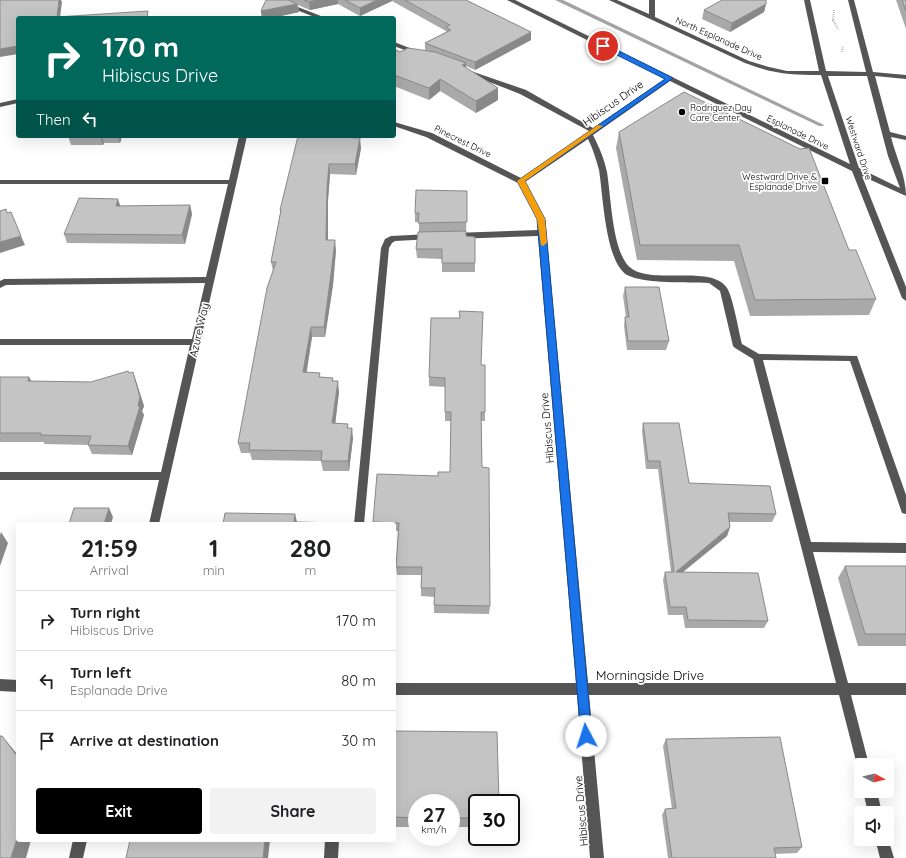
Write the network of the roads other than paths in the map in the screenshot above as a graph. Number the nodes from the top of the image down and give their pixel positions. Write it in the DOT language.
graph roads {
  1 [pos="274,0"];
  2 [pos="510,0"];
  3 [pos="612,0"];
  4 [pos="652,0"];
  5 [pos="807,0"];
  6 [pos="851,0"];
  7 [pos="318,16"];
  8 [pos="652,18"];
  9 [pos="396,45"];
  10 [pos="423,55"];
  11 [pos="458,68"];
  12 [pos="823,72"];
  13 [pos="871,74"];
  14 [pos="906,77"];
  15 [pos="670,78"];
  16 [pos="16,102"];
  17 [pos="0,106"];
  18 [pos="396,125"];
  19 [pos="592,132"];
  20 [pos="886,134"];
  21 [pos="242,138"];
  22 [pos="906,138"];
  23 [pos="856,170"];
  24 [pos="521,181"];
  25 [pos="0,182"];
  26 [pos="232,182"];
  27 [pos="906,194"];
  28 [pos="542,233"];
  29 [pos="210,280"];
  30 [pos="0,285"];
  31 [pos="906,298"];
  32 [pos="0,342"];
  33 [pos="196,342"];
  34 [pos="757,357"];
  35 [pos="0,476"];
  36 [pos="165,476"];
  37 [pos="906,510"];
  38 [pos="154,522"];
  39 [pos="359,522"];
  40 [pos="806,547"];
  41 [pos="906,548"];
  42 [pos="0,685"];
  43 [pos="16,686"];
  44 [pos="396,689"];
  45 [pos="842,689"];
  46 [pos="906,689"];
  47 [pos="582,690"];
  48 [pos="861,758"];
  49 [pos="80,842"];
  50 [pos="332,842"];
  51 [pos="884,846"];
  52 [pos="76,858"];
  53 [pos="331,858"];
  54 [pos="597,858"];
  55 [pos="888,858"];
  1 -- 7 [label="street"];
  2 -- 15 [label="street, Esplanade Drive"];
  3 -- 8 [label="street, North Esplanade Drive"];
  4 -- 8 [label="street"];
  5 -- 12 [label="street, Westward Drive"];
  6 -- 13 [label="street"];
  8 -- 12 [label="street, North Esplanade Drive"];
  9 -- 10 [label="street"];
  11 -- 19 [label="street"];
  12 -- 13 [label="street, North Esplanade Drive"];
  12 -- 23 [label="street, Westward Drive"];
  13 -- 14 [label="street, North Esplanade Drive"];
  13 -- 20 [label="street"];
  15 -- 19 [label="street, Hibiscus Drive"];
  15 -- 23 [label="street, Esplanade Drive"];
  16 -- 17 [label="street"];
  18 -- 24 [label="street, Pinecrest Drive"];
  19 -- 24 [label="street, Hibiscus Drive"];
  19 -- 34 [label="street"];
  20 -- 22 [label="street"];
  20 -- 27 [label="street"];
  21 -- 26 [label="street, Azure Way"];
  23 -- 27 [label="street, Esplanade Drive"];
  23 -- 31 [label="street, Westward Drive"];
  24 -- 28 [label="street, Hibiscus Drive"];
  25 -- 26 [label="street"];
  26 -- 29 [label="street, Azure Way"];
  28 -- 39 [label="street"];
  28 -- 47 [label="street, Hibiscus Drive"];
  29 -- 30 [label="street"];
  29 -- 33 [label="street, Azure Way"];
  32 -- 33 [label="street"];
  33 -- 36 [label="street, Azure Way"];
  34 -- 37 [label="street"];
  34 -- 40 [label="street"];
  35 -- 36 [label="street"];
  36 -- 38 [label="street, Azure Way"];
  40 -- 41 [label="street"];
  40 -- 45 [label="street"];
  42 -- 43 [label="street"];
  44 -- 47 [label="street, Morningside Drive"];
  45 -- 46 [label="street, Morningside Drive"];
  45 -- 47 [label="street, Morningside Drive"];
  45 -- 48 [label="street"];
  47 -- 54 [label="street, Hibiscus Drive"];
  49 -- 52 [label="street"];
  50 -- 53 [label="street"];
  51 -- 55 [label="street"];
}
